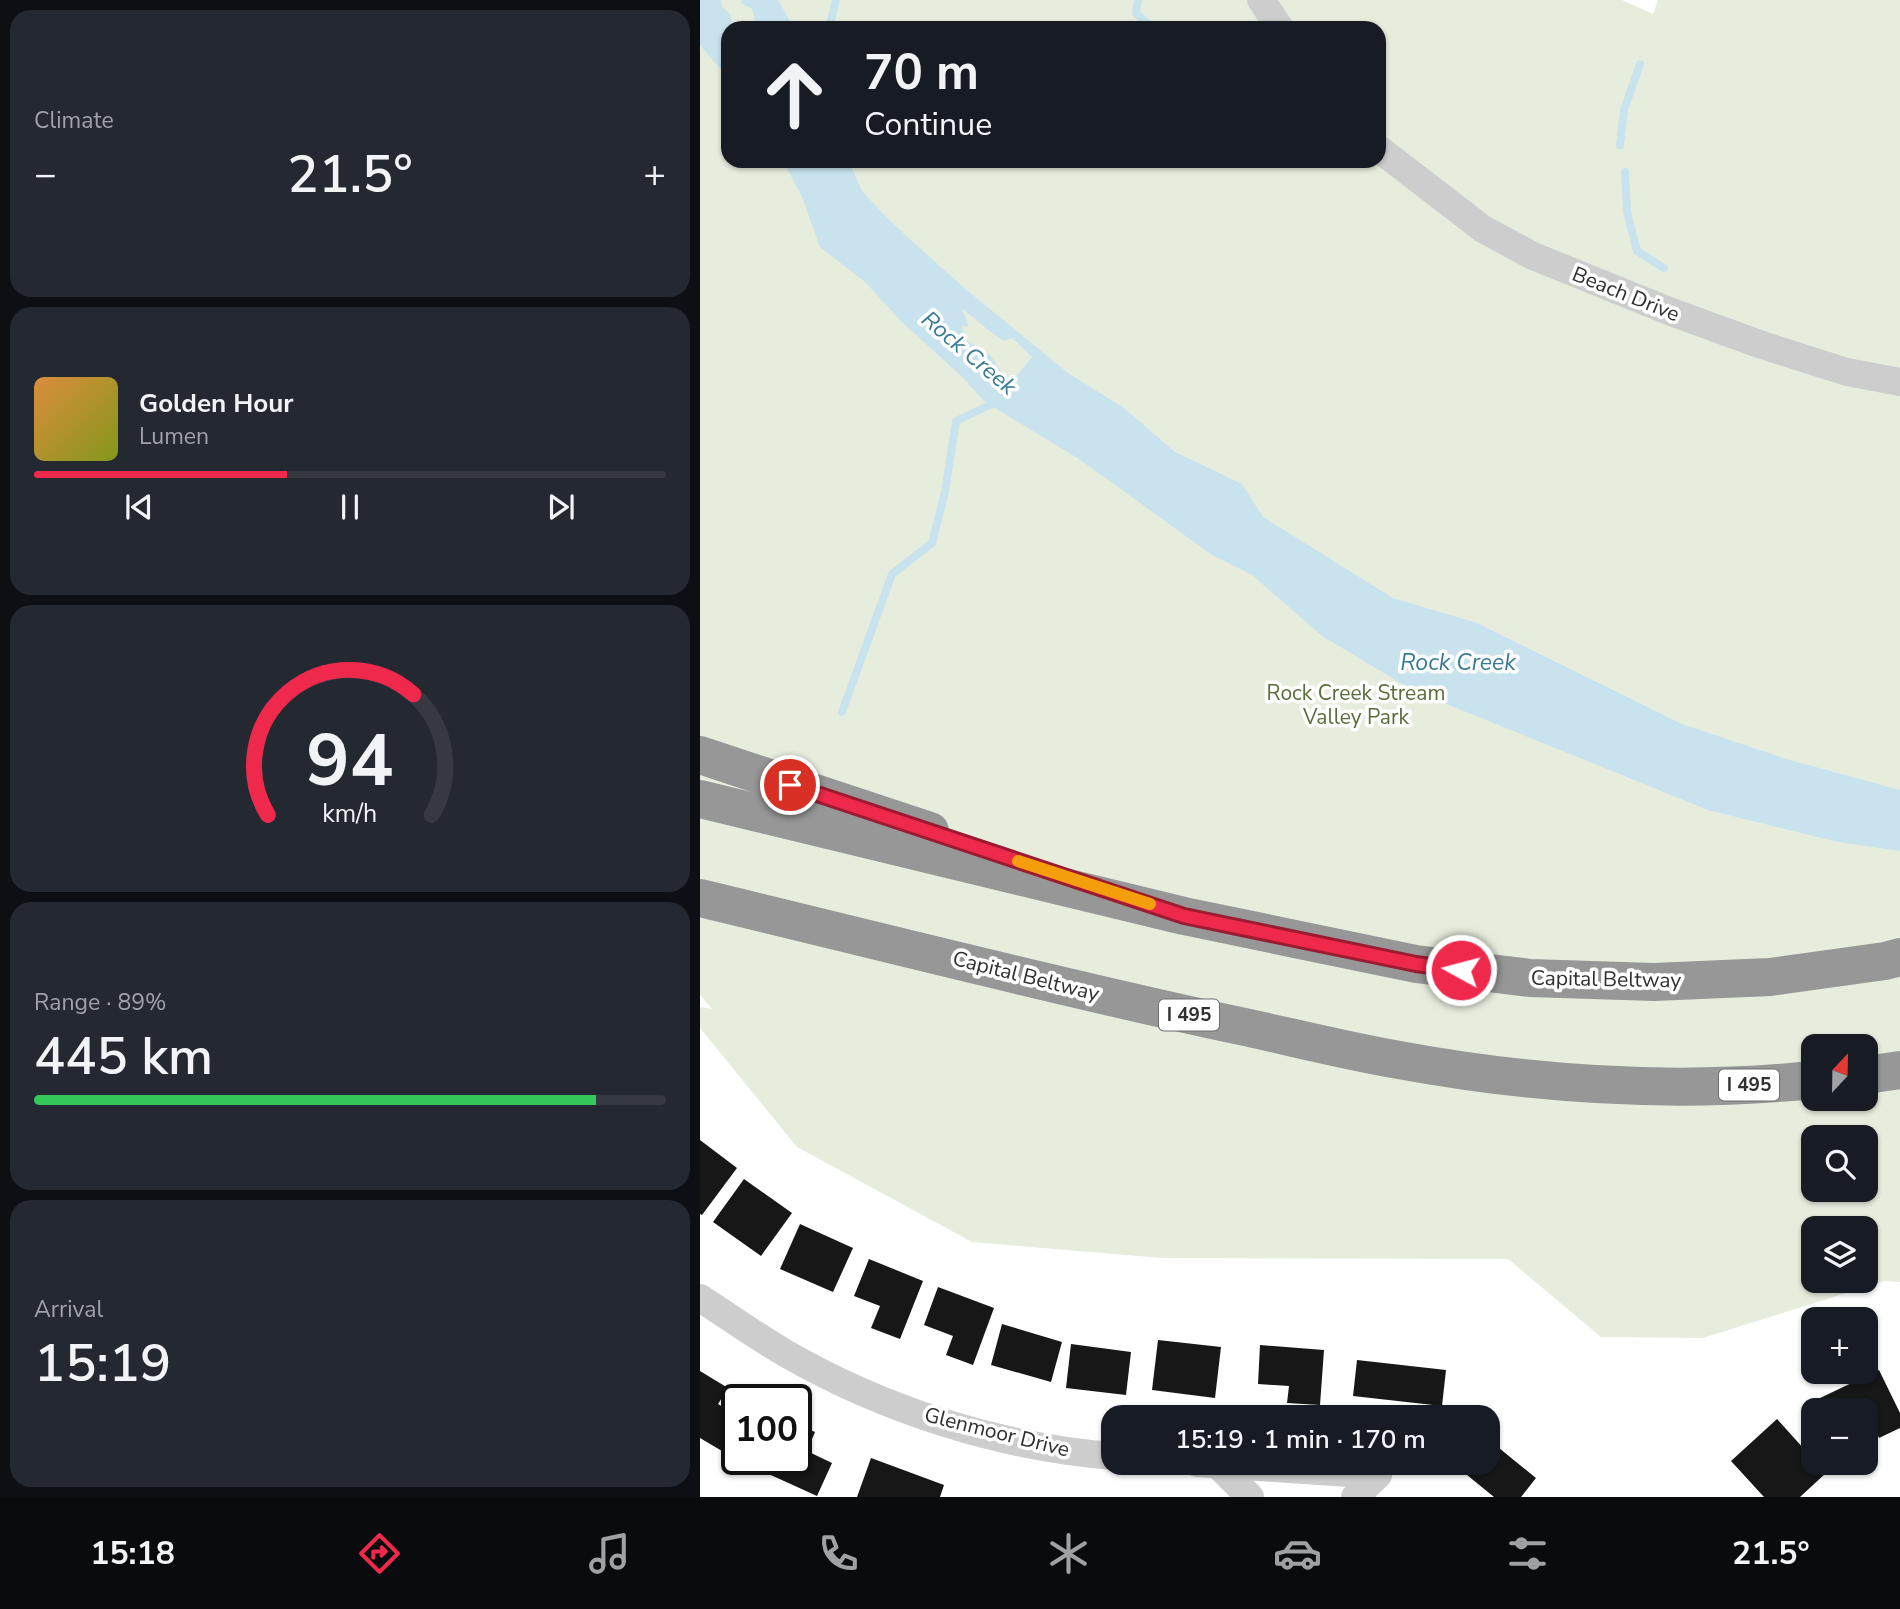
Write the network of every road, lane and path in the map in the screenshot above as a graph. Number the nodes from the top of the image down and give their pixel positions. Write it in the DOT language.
graph roads {
  1 [pos="1261,0"];
  2 [pos="1275,21"];
  3 [pos="1386,155"];
  4 [pos="1900,382"];
  5 [pos="700,755"];
  6 [pos="700,799"];
  7 [pos="700,898"];
  8 [pos="1184,916"];
  9 [pos="1900,957"];
  10 [pos="1900,1070"];
  11 [pos="1878,1073"];
  12 [pos="1801,1081"];
  13 [pos="700,1298"];
  14 [pos="1101,1454"];
  15 [pos="1222,1475"];
  16 [pos="1378,1475"];
  17 [pos="1250,1497"];
  18 [pos="1355,1497"];
  1 -- 2 [label="street"];
  3 -- 4 [label="street, Beach Drive"];
  5 -- 8 [label="highway"];
  6 -- 8 [label="highway, Capital Beltway"];
  7 -- 12 [label="highway, Capital Beltway / I 495"];
  8 -- 9 [label="highway, Capital Beltway"];
  10 -- 11 [label="highway"];
  13 -- 14 [label="street, Glenmoor Drive"];
  15 -- 17 [label="street"];
  16 -- 18 [label="street"];
}
